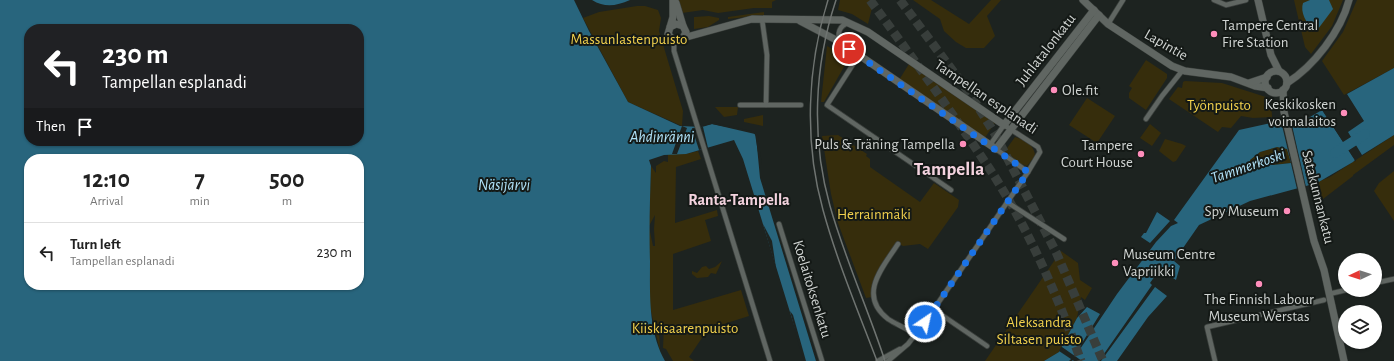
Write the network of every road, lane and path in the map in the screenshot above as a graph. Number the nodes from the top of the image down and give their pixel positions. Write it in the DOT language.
graph roads {
  1 [pos="674,0"];
  2 [pos="1083,0"];
  3 [pos="1123,0"];
  4 [pos="1214,0"];
  5 [pos="1246,0"];
  6 [pos="1258,0"];
  7 [pos="1349,0"];
  8 [pos="1096,13"];
  9 [pos="762,19"];
  10 [pos="800,21"];
  11 [pos="850,23"];
  12 [pos="1108,24"];
  13 [pos="670,27"];
  14 [pos="684,28"];
  15 [pos="706,31"];
  16 [pos="683,38"];
  17 [pos="674,41"];
  18 [pos="840,42"];
  19 [pos="1271,54"];
  20 [pos="858,58"];
  21 [pos="1182,71"];
  22 [pos="1282,73"];
  23 [pos="1299,73"];
  24 [pos="1268,75"];
  25 [pos="1249,83"];
  26 [pos="1285,87"];
  27 [pos="1270,90"];
  28 [pos="740,105"];
  29 [pos="766,105"];
  30 [pos="801,105"];
  31 [pos="1284,112"];
  32 [pos="1146,120"];
  33 [pos="1007,127"];
  34 [pos="993,147"];
  35 [pos="1028,172"];
  36 [pos="951,190"];
  37 [pos="1007,202"];
  38 [pos="779,224"];
  39 [pos="1064,239"];
  40 [pos="898,244"];
  41 [pos="1394,278"];
  42 [pos="1382,281"];
  43 [pos="1338,292"];
  44 [pos="1329,294"];
  45 [pos="1324,300"];
  46 [pos="933,309"];
  47 [pos="915,335"];
  48 [pos="987,346"];
  49 [pos="902,349"];
  50 [pos="770,361"];
  51 [pos="822,361"];
  52 [pos="878,361"];
  53 [pos="888,361"];
  54 [pos="1215,361"];
  55 [pos="1344,361"];
  1 -- 13 [label="street"];
  1 -- 14 [label="street"];
  2 -- 8 [label="street, Lapintie"];
  3 -- 12 [label="street"];
  4 -- 5 [label="street"];
  6 -- 19 [label="street"];
  7 -- 23 [label="street"];
  8 -- 12 [label="street, Lapintie"];
  8 -- 33 [label="street, Juhlatalonkatu"];
  9 -- 10 [label="street, Tampellan esplanadi"];
  9 -- 15 [label="street, Tampellan esplanadi"];
  9 -- 29 [label="street"];
  10 -- 11 [label="street, Tampellan esplanadi"];
  10 -- 18 [label="street, Tampellan esplanadi"];
  11 -- 18 [label="street"];
  11 -- 33 [label="street, Tampellan esplanadi"];
  12 -- 21 [label="street, Lapintie"];
  13 -- 14 [label="street"];
  13 -- 17 [label="street"];
  14 -- 15 [label="street, Tampellan esplanadi"];
  14 -- 16 [label="street"];
  15 -- 16 [label="street, Tampellan esplanadi"];
  16 -- 17 [label="street"];
  17 -- 50 [label="street"];
  18 -- 20 [label="street, Tampellan esplanadi"];
  19 -- 22 [label="street"];
  19 -- 24 [label="street"];
  20 -- 34 [label="street, Tampellan esplanadi"];
  20 -- 36 [label="street"];
  21 -- 25 [label="street, Lapintie"];
  21 -- 32 [label="street"];
  22 -- 23 [label="street"];
  22 -- 24 [label="street"];
  22 -- 26 [label="street"];
  23 -- 26 [label="street"];
  24 -- 25 [label="street"];
  24 -- 27 [label="street"];
  25 -- 27 [label="street, Lapintie"];
  26 -- 27 [label="street"];
  26 -- 31 [label="street, Satakunnankatu"];
  27 -- 31 [label="street, Satakunnankatu"];
  28 -- 29 [label="street"];
  29 -- 30 [label="street"];
  31 -- 44 [label="street, Satakunnankatu"];
  33 -- 34 [label="street, Juhlatalonkatu"];
  33 -- 35 [label="street, Tampellan esplanadi"];
  34 -- 35 [label="street, Tampellan esplanadi"];
  35 -- 37 [label="street"];
  37 -- 39 [label="street"];
  37 -- 46 [label="street"];
  38 -- 51 [label="street, Koelaitoksenkatu"];
  40 -- 47 [label="street"];
  41 -- 42 [label="street"];
  43 -- 44 [label="street"];
  44 -- 55 [label="street, Satakunnankatu"];
  45 -- 54 [label="street"];
  46 -- 47 [label="street"];
  46 -- 48 [label="street"];
  47 -- 49 [label="street"];
  49 -- 52 [label="street"];
  49 -- 53 [label="street"];
}
